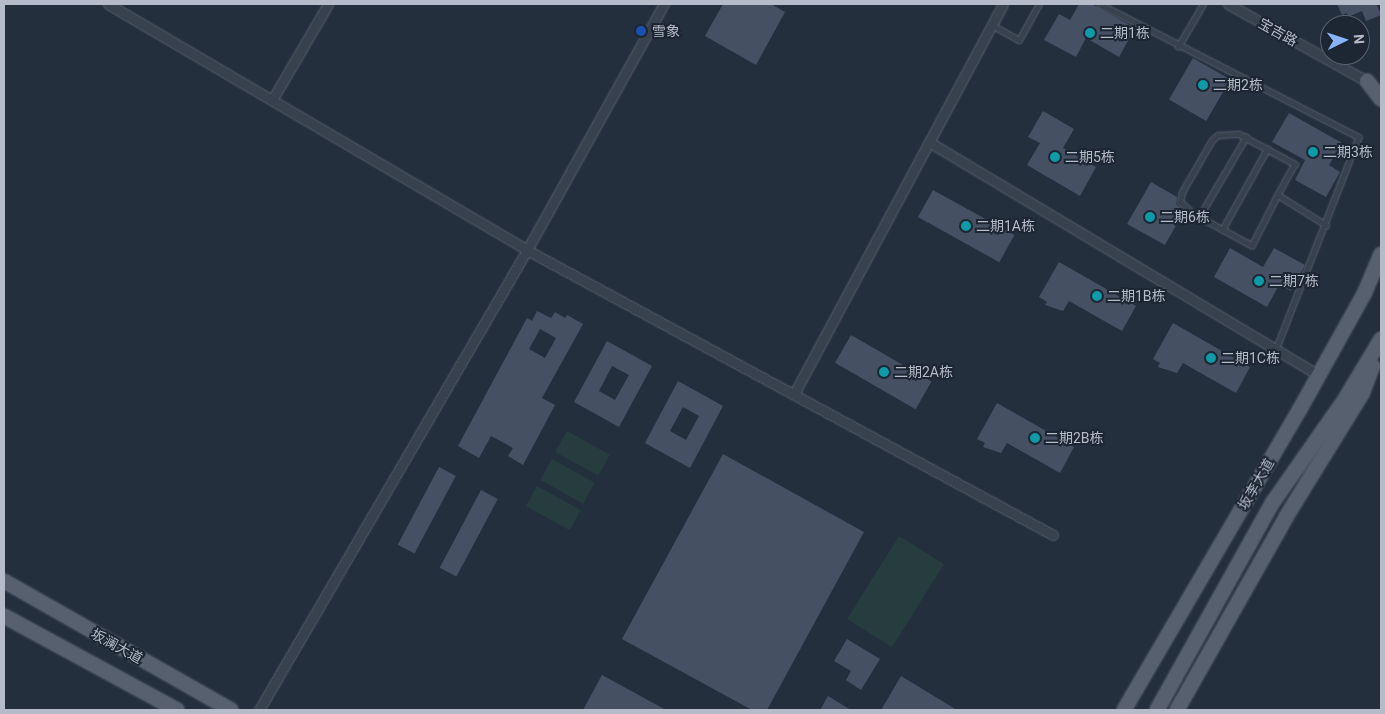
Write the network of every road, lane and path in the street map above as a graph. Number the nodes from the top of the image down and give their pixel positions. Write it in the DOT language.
graph roads {
  1 [pos="108,4"];
  2 [pos="328,4"];
  3 [pos="664,4"];
  4 [pos="1004,4"];
  5 [pos="1039,4"];
  6 [pos="1100,4"];
  7 [pos="1203,4"];
  8 [pos="1228,4"];
  9 [pos="992,25"];
  10 [pos="1178,47"];
  11 [pos="1367,81"];
  12 [pos="1381,85"];
  13 [pos="1381,89"];
  14 [pos="1381,99"];
  15 [pos="272,100"];
  16 [pos="1246,137"];
  17 [pos="929,142"];
  18 [pos="1267,149"];
  19 [pos="1278,195"];
  20 [pos="1199,217"];
  21 [pos="1326,224"];
  22 [pos="1222,230"];
  23 [pos="527,250"];
  24 [pos="1381,254"];
  25 [pos="1380,341"];
  26 [pos="1276,350"];
  27 [pos="1318,375"];
  28 [pos="794,394"];
  29 [pos="1053,535"];
  30 [pos="4,582"];
  31 [pos="4,616"];
  32 [pos="177,710"];
  33 [pos="231,710"];
  34 [pos="259,710"];
  35 [pos="1124,710"];
  36 [pos="1157,710"];
  37 [pos="1177,710"];
  1 -- 15 [label="street"];
  2 -- 15 [label="street"];
  3 -- 23 [label="street"];
  4 -- 9 [label="street"];
  5 -- 9 [label="lane"];
  6 -- 10 [label="lane"];
  7 -- 10 [label="lane"];
  8 -- 11 [label="street, 宝吉路"];
  9 -- 17 [label="street"];
  10 -- 21 [label="lane"];
  11 -- 12 [label="main road"];
  11 -- 13 [label="street, 宝吉路"];
  11 -- 14 [label="main road"];
  15 -- 23 [label="street"];
  16 -- 18 [label="lane"];
  16 -- 20 [label="lane"];
  16 -- 20 [label="lane"];
  17 -- 26 [label="street"];
  17 -- 28 [label="street"];
  18 -- 19 [label="lane"];
  18 -- 22 [label="lane"];
  19 -- 21 [label="lane"];
  19 -- 22 [label="lane"];
  20 -- 22 [label="lane"];
  21 -- 26 [label="lane"];
  23 -- 28 [label="street"];
  23 -- 34 [label="street"];
  24 -- 27 [label="main road, 坂李大道"];
  25 -- 36 [label="main road, 坂李大道"];
  25 -- 37 [label="main road"];
  26 -- 27 [label="street"];
  27 -- 35 [label="main road, 坂李大道"];
  28 -- 29 [label="street"];
  30 -- 33 [label="main road, 坂澜大道"];
  31 -- 32 [label="main road"];
}
